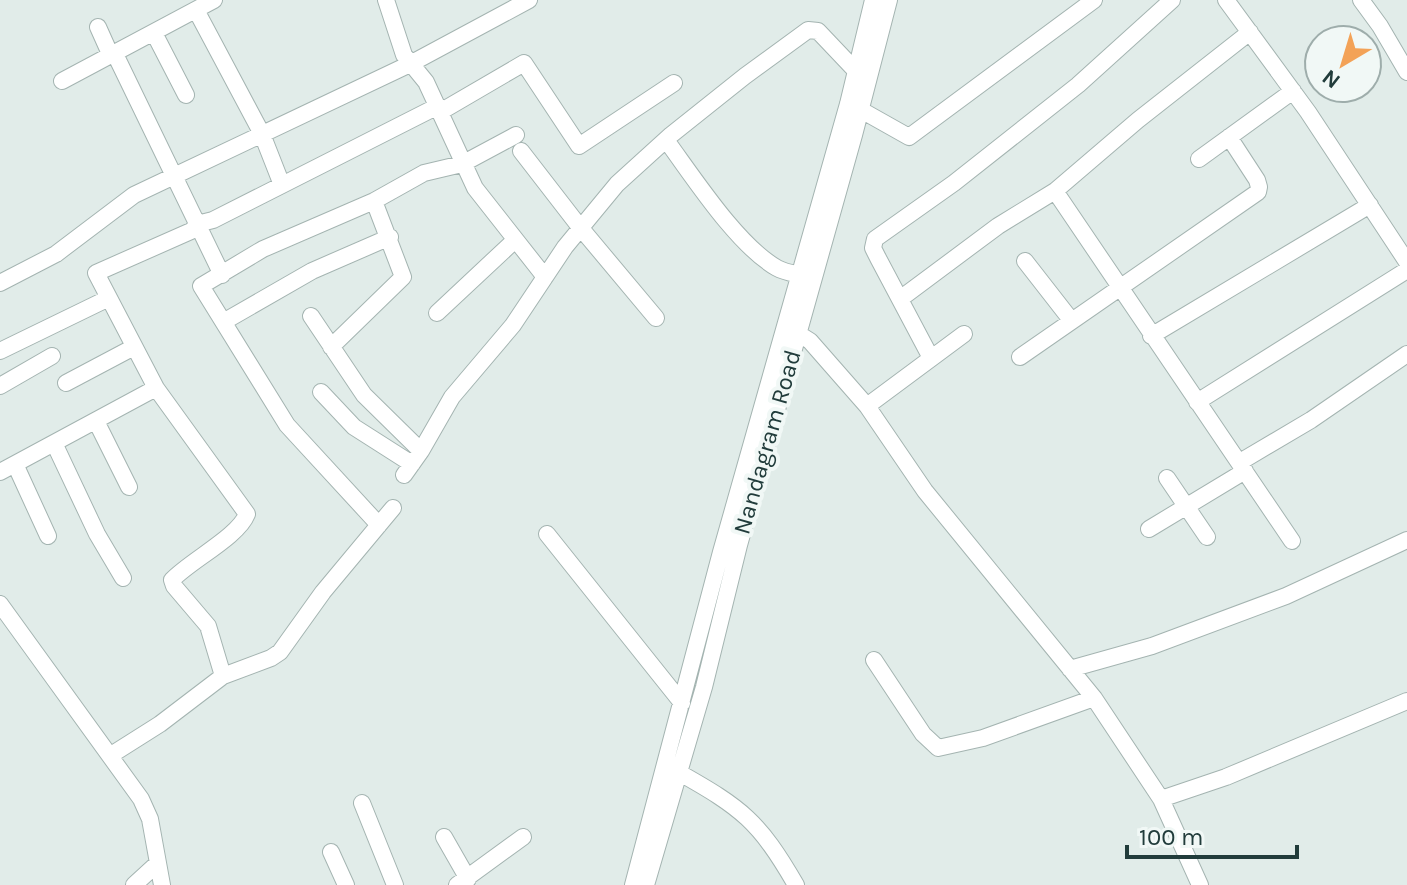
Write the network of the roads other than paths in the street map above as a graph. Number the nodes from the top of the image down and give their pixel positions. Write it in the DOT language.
graph roads {
  1 [pos="214,0"];
  2 [pos="386,0"];
  3 [pos="529,0"];
  4 [pos="889,0"];
  5 [pos="1094,0"];
  6 [pos="1172,0"];
  7 [pos="1226,0"];
  8 [pos="1361,0"];
  9 [pos="869,3"];
  10 [pos="196,10"];
  11 [pos="98,27"];
  12 [pos="1250,32"];
  13 [pos="154,33"];
  14 [pos="113,55"];
  15 [pos="410,64"];
  16 [pos="855,70"];
  17 [pos="1407,72"];
  18 [pos="62,81"];
  19 [pos="674,83"];
  20 [pos="1293,91"];
  21 [pos="186,95"];
  22 [pos="439,109"];
  23 [pos="861,110"];
  24 [pos="262,134"];
  25 [pos="1229,137"];
  26 [pos="666,140"];
  27 [pos="1199,159"];
  28 [pos="462,164"];
  29 [pos="173,175"];
  30 [pos="282,185"];
  31 [pos="1055,191"];
  32 [pos="374,201"];
  33 [pos="1370,205"];
  34 [pos="198,226"];
  35 [pos="579,226"];
  36 [pos="390,237"];
  37 [pos="515,240"];
  38 [pos="1025,261"];
  39 [pos="1407,262"];
  40 [pos="1407,270"];
  41 [pos="222,275"];
  42 [pos="806,276"];
  43 [pos="545,277"];
  44 [pos="0,283"];
  45 [pos="1119,286"];
  46 [pos="109,298"];
  47 [pos="900,299"];
  48 [pos="437,313"];
  49 [pos="311,316"];
  50 [pos="656,318"];
  51 [pos="1071,320"];
  52 [pos="225,321"];
  53 [pos="792,329"];
  54 [pos="964,334"];
  55 [pos="1151,336"];
  56 [pos="134,347"];
  57 [pos="331,347"];
  58 [pos="0,351"];
  59 [pos="1407,354"];
  60 [pos="52,356"];
  61 [pos="1020,357"];
  62 [pos="931,358"];
  63 [pos="66,383"];
  64 [pos="0,386"];
  65 [pos="156,388"];
  66 [pos="321,392"];
  67 [pos="1197,402"];
  68 [pos="867,406"];
  69 [pos="96,421"];
  70 [pos="54,443"];
  71 [pos="412,463"];
  72 [pos="1243,466"];
  73 [pos="7,468"];
  74 [pos="1167,478"];
  75 [pos="129,487"];
  76 [pos="1187,506"];
  77 [pos="393,508"];
  78 [pos="379,525"];
  79 [pos="1149,529"];
  80 [pos="547,534"];
  81 [pos="48,536"];
  82 [pos="1207,537"];
  83 [pos="1407,540"];
  84 [pos="1292,541"];
  85 [pos="123,578"];
  86 [pos="0,604"];
  87 [pos="713,616"];
  88 [pos="874,660"];
  89 [pos="1070,669"];
  90 [pos="223,676"];
  91 [pos="1094,698"];
  92 [pos="1407,701"];
  93 [pos="682,703"];
  94 [pos="111,755"];
  95 [pos="678,772"];
  96 [pos="1161,799"];
  97 [pos="362,803"];
  98 [pos="444,837"];
  99 [pos="523,837"];
  100 [pos="331,852"];
  101 [pos="648,852"];
  102 [pos="158,863"];
  103 [pos="463,883"];
  104 [pos="134,885"];
  105 [pos="162,885"];
  106 [pos="346,885"];
  107 [pos="395,885"];
  108 [pos="633,885"];
  109 [pos="646,885"];
  110 [pos="796,885"];
  111 [pos="1200,885"];
  1 -- 10 [label="street"];
  2 -- 15 [label="street"];
  3 -- 15 [label="street"];
  4 -- 23 [label="street, Nandagram Road"];
  5 -- 23 [label="street"];
  6 -- 47 [label="street"];
  7 -- 12 [label="street"];
  8 -- 17 [label="street"];
  9 -- 16 [label="street, Nandagram Road"];
  10 -- 13 [label="street"];
  10 -- 24 [label="street"];
  11 -- 14 [label="street"];
  12 -- 20 [label="street"];
  12 -- 31 [label="street"];
  13 -- 14 [label="street"];
  13 -- 21 [label="street"];
  14 -- 18 [label="street"];
  14 -- 29 [label="street"];
  15 -- 22 [label="street"];
  15 -- 24 [label="street"];
  16 -- 26 [label="street"];
  16 -- 42 [label="street, Nandagram Road"];
  19 -- 22 [label="street"];
  20 -- 25 [label="street"];
  20 -- 33 [label="street"];
  22 -- 28 [label="street"];
  22 -- 30 [label="street"];
  23 -- 42 [label="street, Nandagram Road"];
  24 -- 29 [label="street"];
  24 -- 30 [label="street"];
  25 -- 27 [label="street"];
  25 -- 45 [label="street"];
  26 -- 35 [label="street"];
  26 -- 42 [label="street"];
  28 -- 32 [label="street"];
  28 -- 35 [label="street"];
  28 -- 37 [label="street"];
  29 -- 34 [label="street"];
  29 -- 44 [label="street"];
  30 -- 34 [label="street"];
  31 -- 45 [label="street"];
  31 -- 47 [label="street"];
  32 -- 36 [label="street"];
  32 -- 41 [label="street"];
  33 -- 39 [label="street"];
  33 -- 55 [label="street"];
  34 -- 41 [label="street"];
  34 -- 46 [label="street"];
  35 -- 43 [label="street"];
  35 -- 50 [label="street"];
  36 -- 52 [label="street"];
  36 -- 57 [label="street"];
  37 -- 43 [label="street"];
  37 -- 48 [label="street"];
  38 -- 51 [label="street"];
  40 -- 67 [label="street"];
  41 -- 52 [label="street"];
  42 -- 53 [label="street, Nandagram Road"];
  43 -- 71 [label="street"];
  45 -- 51 [label="street"];
  45 -- 55 [label="street"];
  46 -- 56 [label="street"];
  46 -- 58 [label="street"];
  47 -- 62 [label="street"];
  49 -- 57 [label="street"];
  51 -- 61 [label="street"];
  52 -- 78 [label="street"];
  53 -- 68 [label="street"];
  53 -- 87 [label="street, Nandagram Road"];
  54 -- 62 [label="street"];
  55 -- 67 [label="street"];
  56 -- 63 [label="street"];
  56 -- 65 [label="street"];
  57 -- 71 [label="street"];
  59 -- 72 [label="street"];
  60 -- 64 [label="street"];
  62 -- 68 [label="street"];
  65 -- 69 [label="street"];
  65 -- 90 [label="street"];
  66 -- 71 [label="street"];
  67 -- 72 [label="street"];
  68 -- 89 [label="street"];
  69 -- 70 [label="street"];
  69 -- 75 [label="street"];
  70 -- 73 [label="street"];
  70 -- 85 [label="street"];
  72 -- 76 [label="street"];
  72 -- 84 [label="street"];
  73 -- 81 [label="street"];
  74 -- 76 [label="street"];
  76 -- 79 [label="street"];
  76 -- 82 [label="street"];
  77 -- 78 [label="street"];
  78 -- 90 [label="street"];
  80 -- 93 [label="street"];
  83 -- 89 [label="street"];
  86 -- 94 [label="street"];
  87 -- 93 [label="street, Nandagram Road"];
  87 -- 95 [label="street, Nandagram Road"];
  88 -- 91 [label="street"];
  89 -- 91 [label="street"];
  90 -- 94 [label="street"];
  91 -- 96 [label="street"];
  92 -- 96 [label="street"];
  93 -- 101 [label="street, Nandagram Road"];
  94 -- 102 [label="street"];
  95 -- 101 [label="street, Nandagram Road"];
  95 -- 110 [label="street"];
  96 -- 111 [label="street"];
  97 -- 107 [label="street"];
  98 -- 103 [label="street"];
  99 -- 103 [label="street"];
  100 -- 106 [label="street"];
  101 -- 108 [label="street, Nandagram Road"];
  101 -- 109 [label="street, Nandagram Road"];
  102 -- 104 [label="street"];
  102 -- 105 [label="street"];
}
